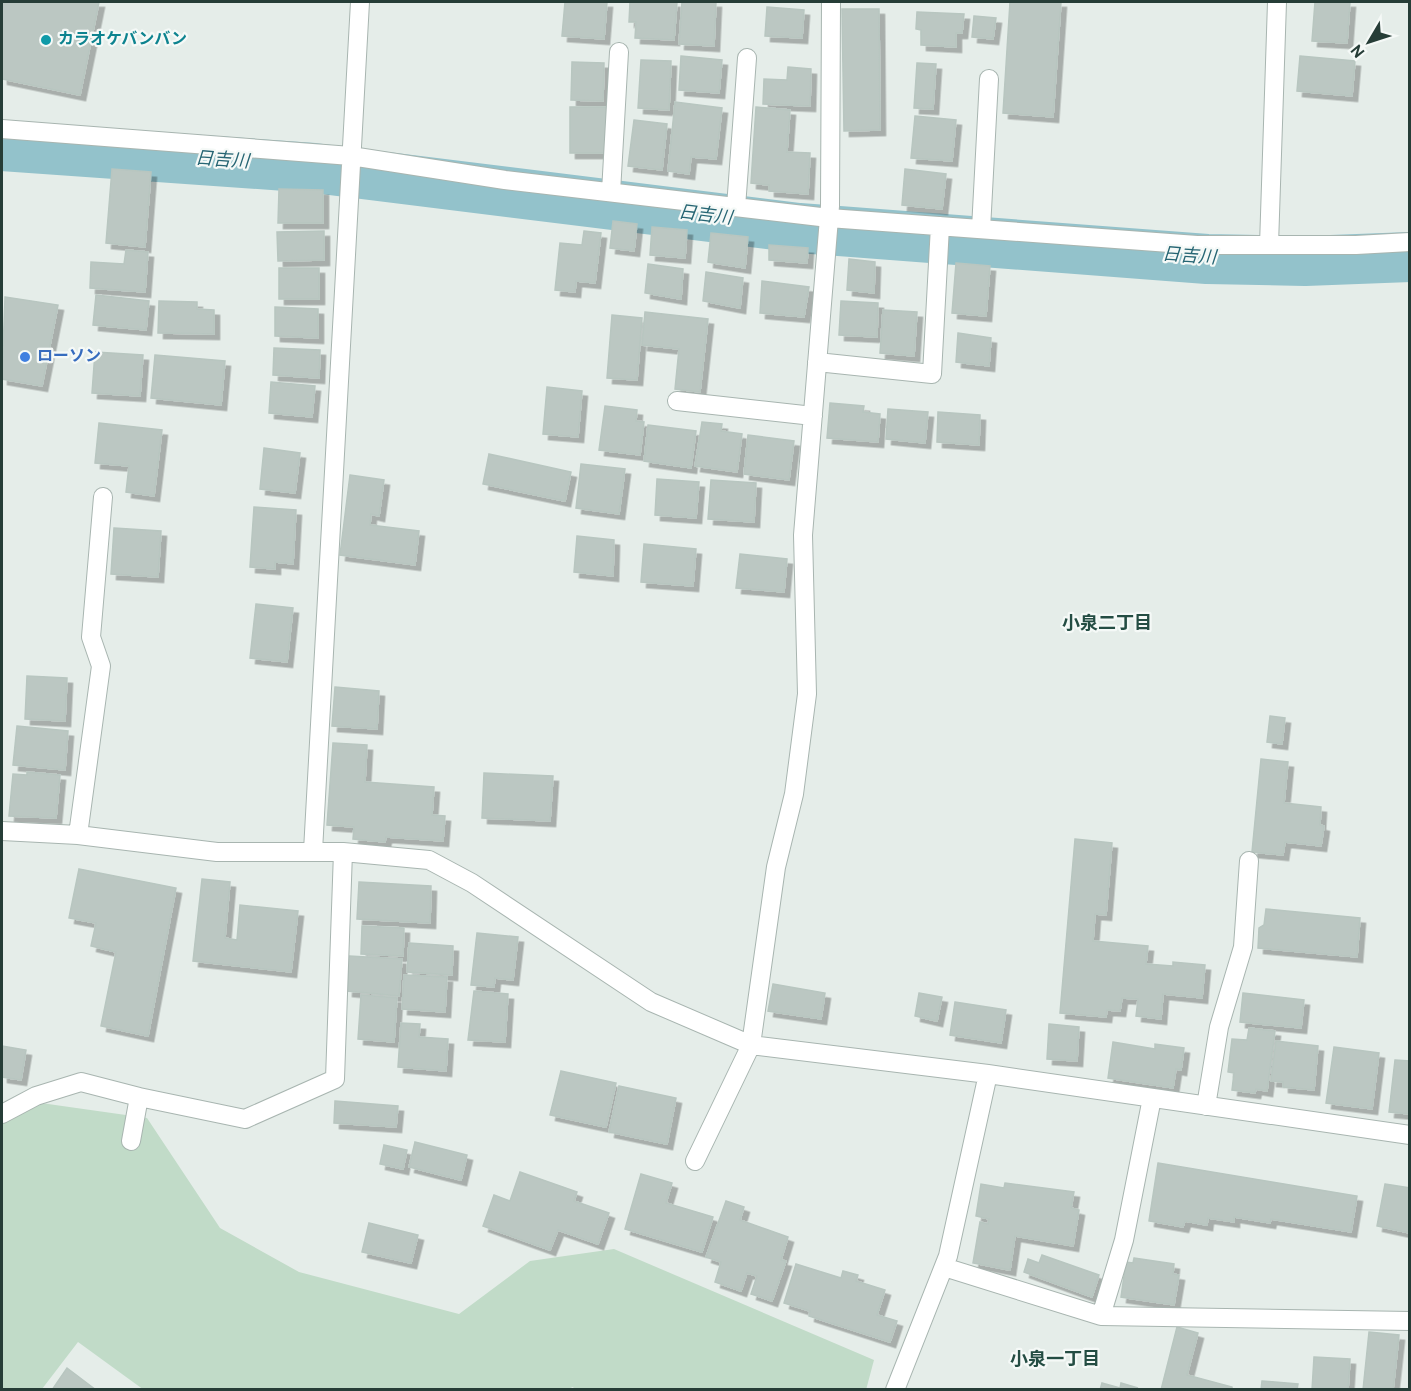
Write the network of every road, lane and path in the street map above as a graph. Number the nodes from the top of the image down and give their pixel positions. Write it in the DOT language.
graph roads {
  1 [pos="360,2"];
  2 [pos="831,2"];
  3 [pos="1277,2"];
  4 [pos="619,52"];
  5 [pos="747,58"];
  6 [pos="989,79"];
  7 [pos="2,129"];
  8 [pos="351,156"];
  9 [pos="611,192"];
  10 [pos="736,207"];
  11 [pos="829,218"];
  12 [pos="940,226"];
  13 [pos="981,229"];
  14 [pos="1410,242"];
  15 [pos="1269,245"];
  16 [pos="817,362"];
  17 [pos="676,401"];
  18 [pos="813,416"];
  19 [pos="103,497"];
  20 [pos="2,831"];
  21 [pos="78,835"];
  22 [pos="313,851"];
  23 [pos="343,852"];
  24 [pos="1249,861"];
  25 [pos="751,1046"];
  26 [pos="988,1074"];
  27 [pos="139,1097"];
  28 [pos="1152,1098"];
  29 [pos="1206,1106"];
  30 [pos="2,1114"];
  31 [pos="1410,1135"];
  32 [pos="131,1141"];
  33 [pos="695,1161"];
  34 [pos="944,1267"];
  35 [pos="1101,1316"];
  36 [pos="1410,1321"];
  37 [pos="894,1389"];
  1 -- 8 [label="street"];
  2 -- 11 [label="street"];
  3 -- 15 [label="street"];
  4 -- 9 [label="street"];
  5 -- 10 [label="street"];
  6 -- 13 [label="street"];
  7 -- 8 [label="street"];
  8 -- 9 [label="street"];
  8 -- 22 [label="street"];
  9 -- 10 [label="street"];
  10 -- 11 [label="street"];
  11 -- 12 [label="street"];
  11 -- 16 [label="street"];
  12 -- 13 [label="street"];
  12 -- 16 [label="street"];
  13 -- 15 [label="street"];
  14 -- 15 [label="street"];
  16 -- 18 [label="street"];
  17 -- 18 [label="street"];
  18 -- 25 [label="street"];
  19 -- 21 [label="street"];
  20 -- 21 [label="street"];
  21 -- 22 [label="street"];
  22 -- 23 [label="street"];
  23 -- 25 [label="street"];
  23 -- 27 [label="street"];
  24 -- 29 [label="street"];
  25 -- 26 [label="street"];
  25 -- 33 [label="street"];
  26 -- 28 [label="street"];
  26 -- 34 [label="street"];
  27 -- 30 [label="street"];
  27 -- 32 [label="street"];
  28 -- 29 [label="street"];
  28 -- 35 [label="street"];
  29 -- 31 [label="street"];
  34 -- 35 [label="street"];
  34 -- 37 [label="street"];
  35 -- 36 [label="street"];
}
